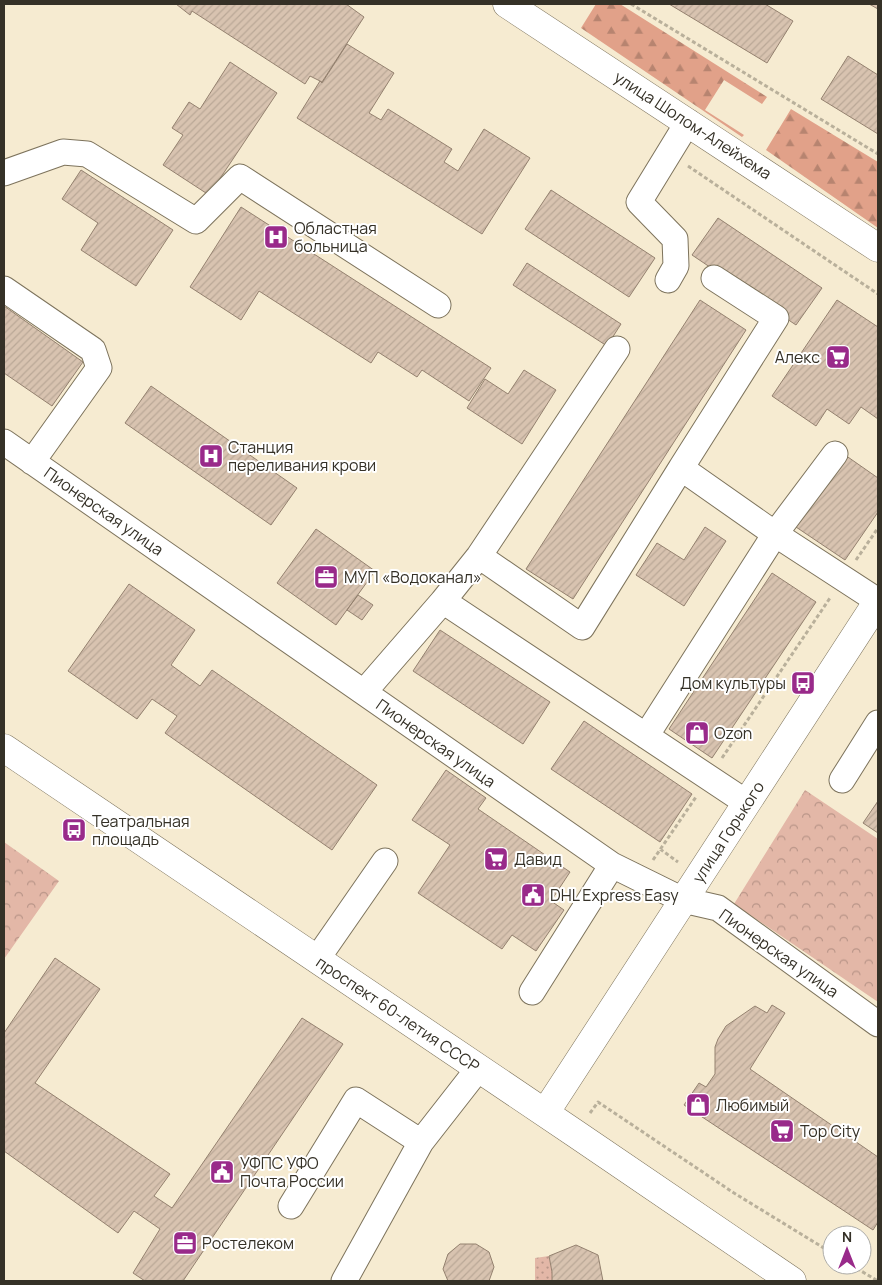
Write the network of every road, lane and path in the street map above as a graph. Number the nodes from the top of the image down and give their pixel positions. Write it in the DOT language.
graph roads {
  1 [pos="507,4"];
  2 [pos="631,4"];
  3 [pos="688,122"];
  4 [pos="669,153"];
  5 [pos="878,154"];
  6 [pos="4,173"];
  7 [pos="878,248"];
  8 [pos="714,278"];
  9 [pos="668,280"];
  10 [pos="4,289"];
  11 [pos="878,294"];
  12 [pos="438,305"];
  13 [pos="617,350"];
  14 [pos="4,442"];
  15 [pos="835,454"];
  16 [pos="32,462"];
  17 [pos="681,468"];
  18 [pos="878,528"];
  19 [pos="775,534"];
  20 [pos="479,556"];
  21 [pos="844,579"];
  22 [pos="443,601"];
  23 [pos="878,601"];
  24 [pos="364,692"];
  25 [pos="878,724"];
  26 [pos="646,736"];
  27 [pos="4,748"];
  28 [pos="709,777"];
  29 [pos="842,780"];
  30 [pos="747,803"];
  31 [pos="660,849"];
  32 [pos="385,861"];
  33 [pos="678,862"];
  34 [pos="612,865"];
  35 [pos="647,882"];
  36 [pos="683,900"];
  37 [pos="317,960"];
  38 [pos="532,992"];
  39 [pos="878,1024"];
  40 [pos="478,1069"];
  41 [pos="544,1113"];
  42 [pos="590,1113"];
  43 [pos="421,1142"];
  44 [pos="291,1206"];
  45 [pos="822,1247"];
  46 [pos="344,1281"];
  47 [pos="792,1281"];
  1 -- 3 [label="main road, улица Шолом-Алейхема"];
  2 -- 5 [label="path"];
  3 -- 4 [label="street"];
  3 -- 7 [label="main road, улица Шолом-Алейхема"];
  4 -- 9 [label="street"];
  4 -- 11 [label="path"];
  6 -- 12 [label="street"];
  8 -- 17 [label="street"];
  10 -- 16 [label="street"];
  13 -- 20 [label="street"];
  14 -- 16 [label="street, Пионерская улица"];
  15 -- 19 [label="street"];
  16 -- 24 [label="street, Пионерская улица"];
  17 -- 19 [label="street"];
  17 -- 20 [label="street"];
  18 -- 21 [label="path"];
  19 -- 21 [label="street"];
  19 -- 26 [label="street"];
  20 -- 22 [label="street"];
  21 -- 23 [label="street"];
  21 -- 28 [label="path"];
  22 -- 24 [label="street"];
  22 -- 26 [label="street"];
  23 -- 30 [label="main road, улица Горького"];
  24 -- 34 [label="street, Пионерская улица"];
  25 -- 29 [label="street"];
  26 -- 28 [label="street"];
  27 -- 37 [label="main road, проспект 60-летия СССР"];
  28 -- 30 [label="street"];
  28 -- 31 [label="path"];
  30 -- 36 [label="main road, улица Горького"];
  31 -- 33 [label="path"];
  31 -- 35 [label="path"];
  32 -- 37 [label="street"];
  34 -- 35 [label="street, Пионерская улица"];
  34 -- 38 [label="street"];
  35 -- 36 [label="street, Пионерская улица"];
  36 -- 39 [label="street, Пионерская улица"];
  36 -- 41 [label="main road, улица Горького"];
  37 -- 40 [label="main road, проспект 60-летия СССР"];
  40 -- 41 [label="main road, проспект 60-летия СССР"];
  40 -- 43 [label="street"];
  41 -- 47 [label="main road, проспект 60-летия СССР"];
  42 -- 45 [label="path"];
  43 -- 44 [label="street"];
  43 -- 46 [label="street"];
}
